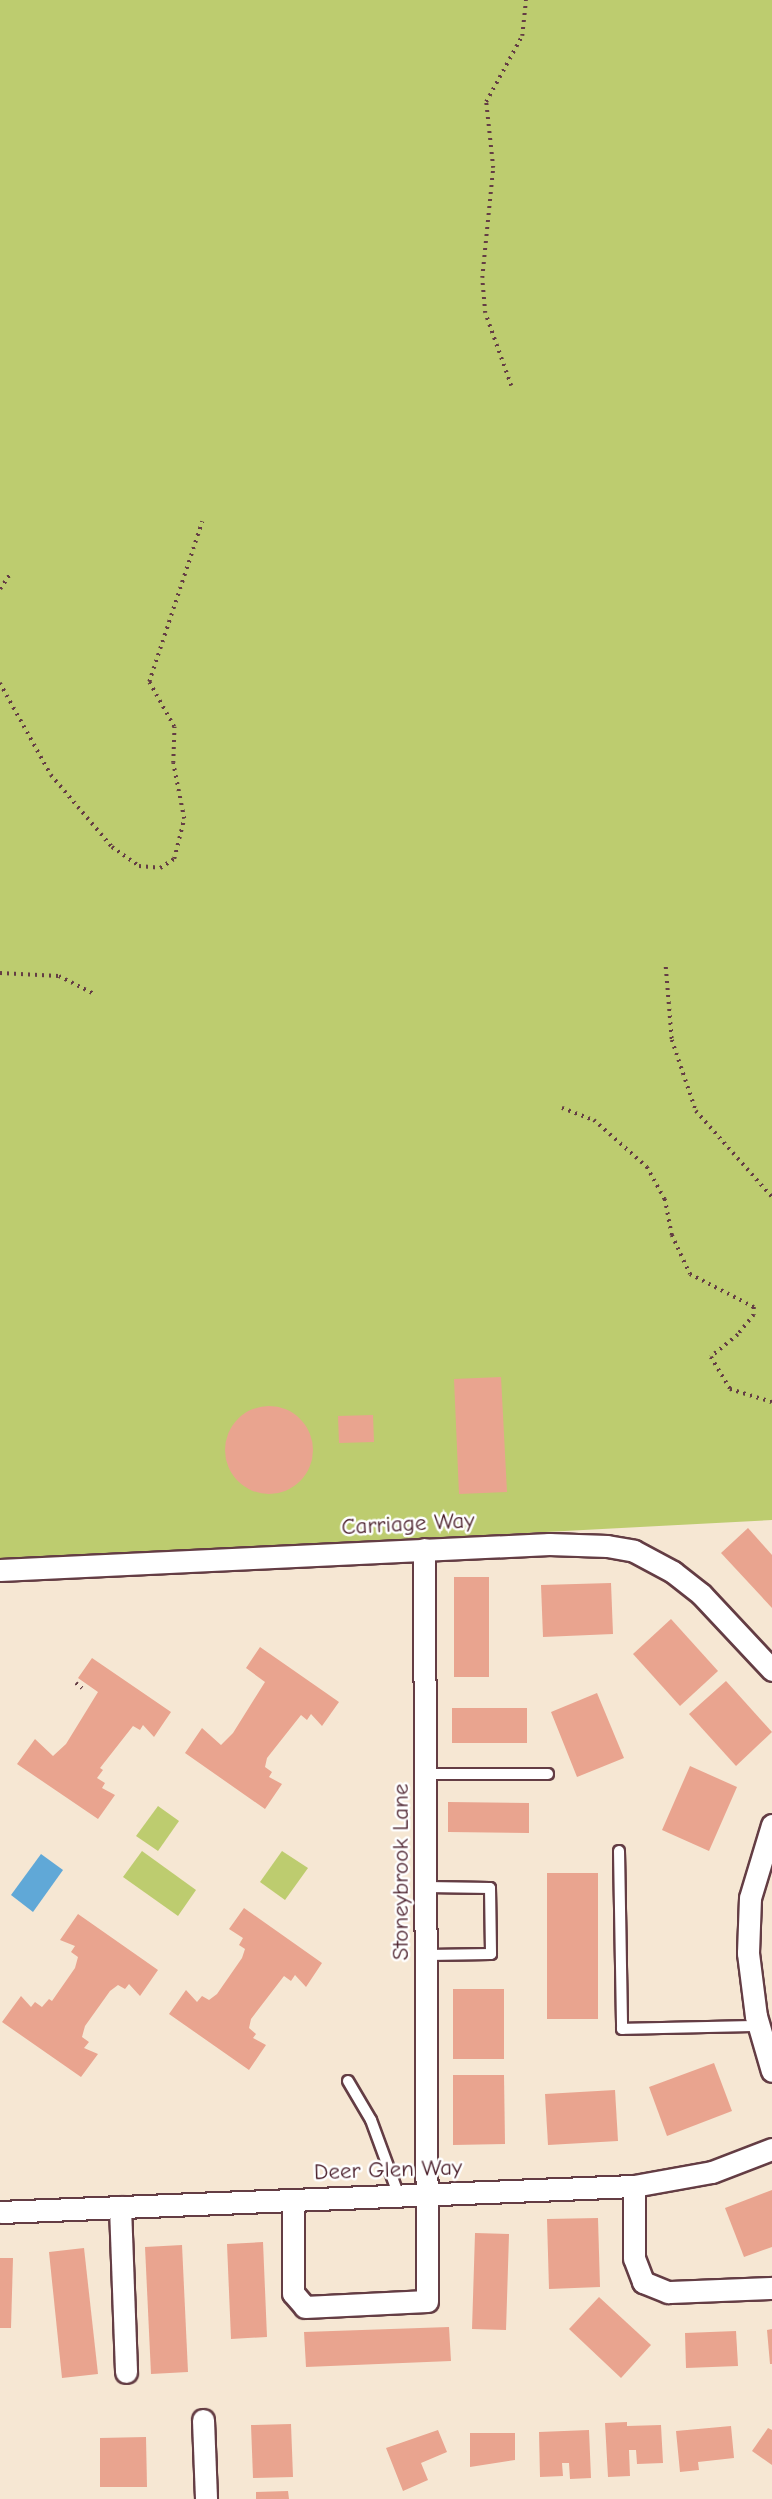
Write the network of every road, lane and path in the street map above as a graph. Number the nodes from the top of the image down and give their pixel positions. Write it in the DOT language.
graph roads {
  1 [pos="526,0"];
  2 [pos="510,386"];
  3 [pos="202,522"];
  4 [pos="10,574"];
  5 [pos="0,589"];
  6 [pos="0,683"];
  7 [pos="666,967"];
  8 [pos="0,973"];
  9 [pos="93,993"];
  10 [pos="562,1108"];
  11 [pos="772,1197"];
  12 [pos="772,1402"];
  13 [pos="424,1549"];
  14 [pos="0,1570"];
  15 [pos="772,1670"];
  16 [pos="76,1684"];
  17 [pos="82,1688"];
  18 [pos="426,1774"];
  19 [pos="548,1774"];
  20 [pos="772,1825"];
  21 [pos="619,1850"];
  22 [pos="427,1887"];
  23 [pos="428,1955"];
  24 [pos="759,2026"];
  25 [pos="772,2071"];
  26 [pos="348,2081"];
  27 [pos="772,2149"];
  28 [pos="634,2186"];
  29 [pos="427,2195"];
  30 [pos="400,2196"];
  31 [pos="293,2201"];
  32 [pos="120,2207"];
  33 [pos="0,2211"];
  34 [pos="772,2288"];
  35 [pos="127,2372"];
  36 [pos="203,2420"];
  37 [pos="206,2499"];
  1 -- 2 [label="path"];
  3 -- 6 [label="path"];
  4 -- 5 [label="path"];
  7 -- 11 [label="path"];
  8 -- 9 [label="path"];
  10 -- 12 [label="path"];
  13 -- 14 [label="street, Carriage Way"];
  13 -- 15 [label="street, Carriage Way"];
  13 -- 18 [label="street, Stoneybrook Lane"];
  16 -- 17 [label="path"];
  18 -- 19 [label="lane"];
  18 -- 22 [label="street, Stoneybrook Lane"];
  20 -- 24 [label="street"];
  21 -- 24 [label="lane"];
  22 -- 23 [label="street, Stoneybrook Lane"];
  22 -- 23 [label="lane"];
  23 -- 29 [label="street, Stoneybrook Lane"];
  24 -- 25 [label="street"];
  26 -- 30 [label="lane"];
  27 -- 28 [label="street, Deer Glen Way"];
  28 -- 29 [label="street, Deer Glen Way"];
  28 -- 34 [label="street"];
  29 -- 30 [label="street, Deer Glen Way"];
  29 -- 31 [label="street, Stoneybrook Lane"];
  30 -- 31 [label="street, Deer Glen Way"];
  31 -- 32 [label="street, Deer Glen Way"];
  32 -- 33 [label="street, Deer Glen Way"];
  32 -- 35 [label="street"];
  36 -- 37 [label="street"];
}
